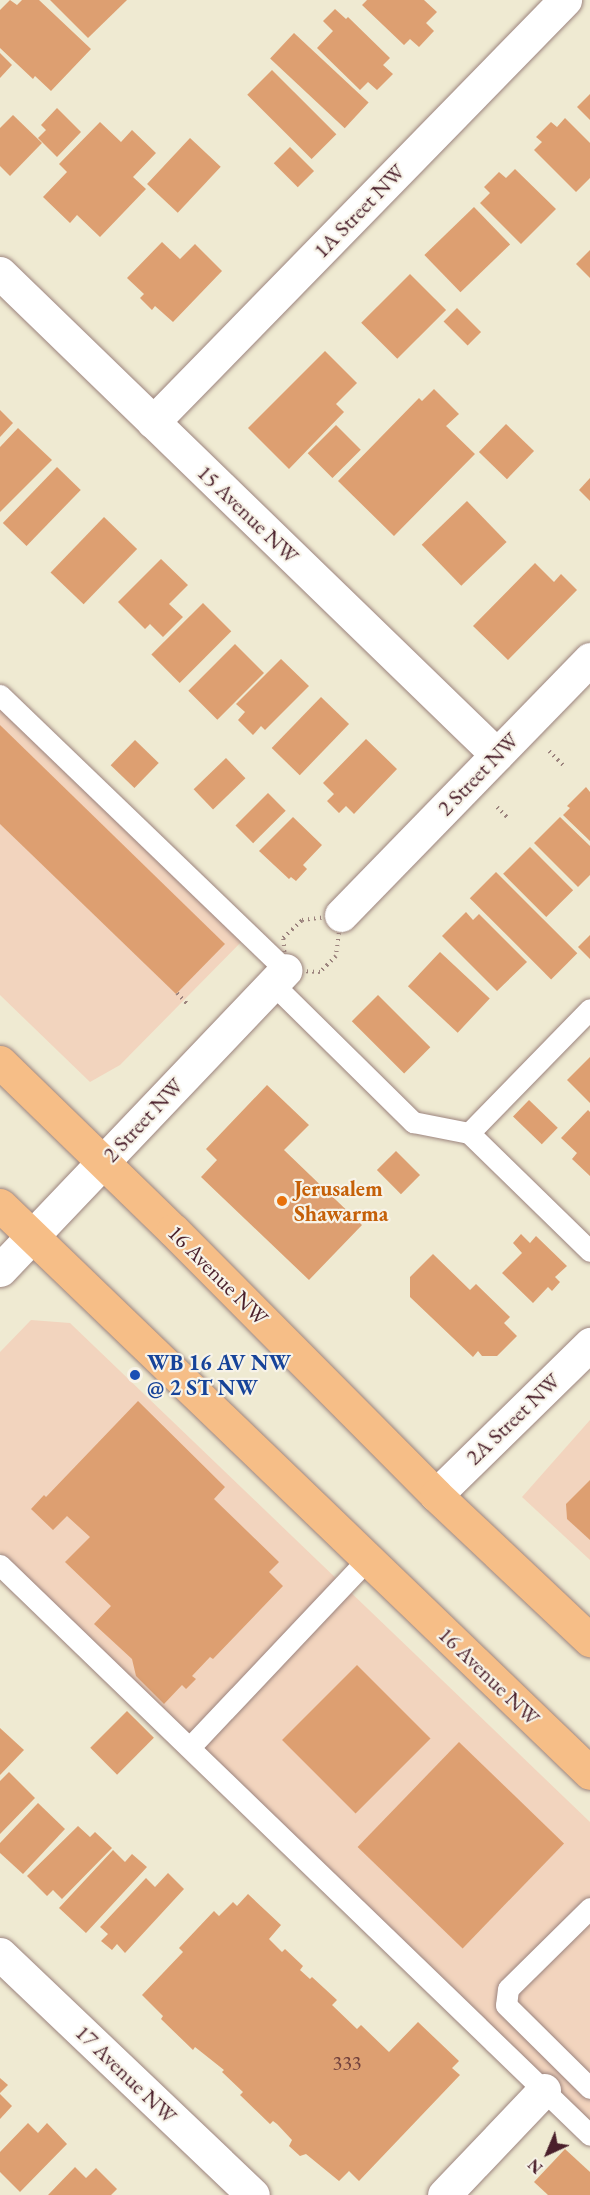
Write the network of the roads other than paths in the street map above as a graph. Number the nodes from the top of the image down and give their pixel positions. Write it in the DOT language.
graph roads {
  1 [pos="565,0"];
  2 [pos="0,273"];
  3 [pos="153,422"];
  4 [pos="590,659"];
  5 [pos="0,695"];
  6 [pos="497,755"];
  7 [pos="341,915"];
  8 [pos="279,977"];
  9 [pos="590,1009"];
  10 [pos="0,1062"];
  11 [pos="469,1133"];
  12 [pos="104,1162"];
  13 [pos="0,1205"];
  14 [pos="32,1236"];
  15 [pos="590,1251"];
  16 [pos="0,1270"];
  17 [pos="590,1344"];
  18 [pos="436,1495"];
  19 [pos="368,1559"];
  20 [pos="0,1565"];
  21 [pos="590,1640"];
  22 [pos="190,1747"];
  23 [pos="590,1773"];
  24 [pos="590,1908"];
  25 [pos="0,1954"];
  26 [pos="590,2088"];
  27 [pos="544,2090"];
  28 [pos="590,2135"];
  29 [pos="253,2195"];
  30 [pos="444,2195"];
  1 -- 3 [label="street, 1A Street NW"];
  2 -- 3 [label="street, 15 Avenue NW"];
  3 -- 6 [label="street, 15 Avenue NW"];
  4 -- 6 [label="street, 2 Street NW"];
  5 -- 8 [label="lane"];
  6 -- 7 [label="street, 2 Street NW"];
  8 -- 11 [label="lane"];
  8 -- 12 [label="street, 2 Street NW"];
  9 -- 11 [label="lane"];
  10 -- 12 [label="highway, 16 Avenue NW"];
  11 -- 15 [label="lane"];
  12 -- 14 [label="street, 2 Street NW"];
  12 -- 18 [label="highway, 16 Avenue NW"];
  13 -- 14 [label="highway, 16 Avenue NW"];
  14 -- 16 [label="street, 2 Street NW"];
  14 -- 19 [label="highway, 16 Avenue NW"];
  17 -- 18 [label="street, 2A Street NW"];
  18 -- 21 [label="highway, 16 Avenue NW"];
  19 -- 22 [label="lane"];
  19 -- 23 [label="highway, 16 Avenue NW"];
  20 -- 22 [label="lane"];
  22 -- 27 [label="lane"];
  24 -- 26 [label="lane"];
  25 -- 29 [label="street, 17 Avenue NW"];
  27 -- 28 [label="lane"];
  27 -- 30 [label="street"];
}
